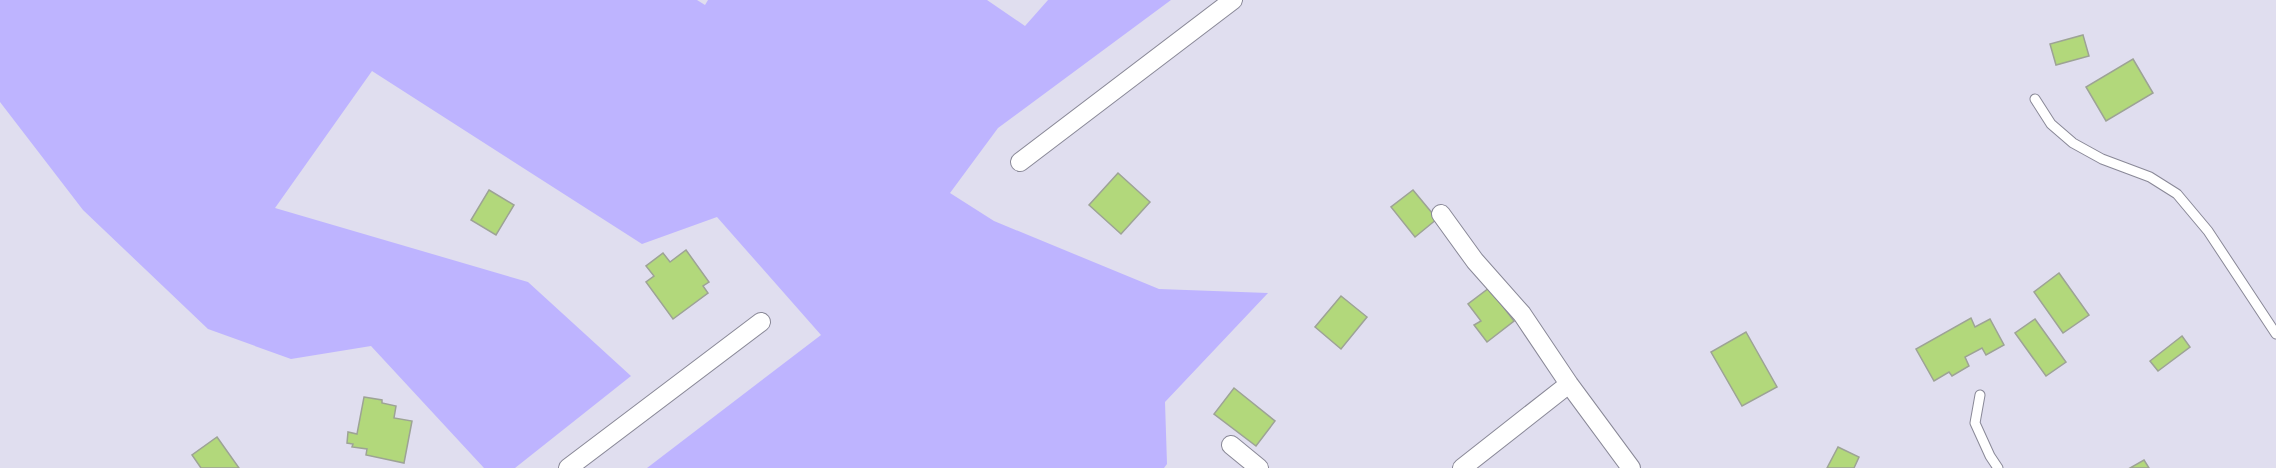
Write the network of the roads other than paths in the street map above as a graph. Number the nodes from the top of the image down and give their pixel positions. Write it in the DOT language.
graph roads {
  1 [pos="1233,0"];
  2 [pos="2034,99"];
  3 [pos="1020,162"];
  4 [pos="1441,214"];
  5 [pos="761,322"];
  6 [pos="2276,334"];
  7 [pos="1569,384"];
  8 [pos="1980,395"];
  9 [pos="1231,446"];
  10 [pos="568,468"];
  11 [pos="1259,468"];
  12 [pos="1462,468"];
  13 [pos="1631,468"];
  14 [pos="1998,468"];
  1 -- 3 [label="street"];
  2 -- 6 [label="lane"];
  4 -- 7 [label="street"];
  5 -- 10 [label="street"];
  7 -- 12 [label="street"];
  7 -- 13 [label="street"];
  8 -- 14 [label="lane"];
  9 -- 11 [label="street"];
}
